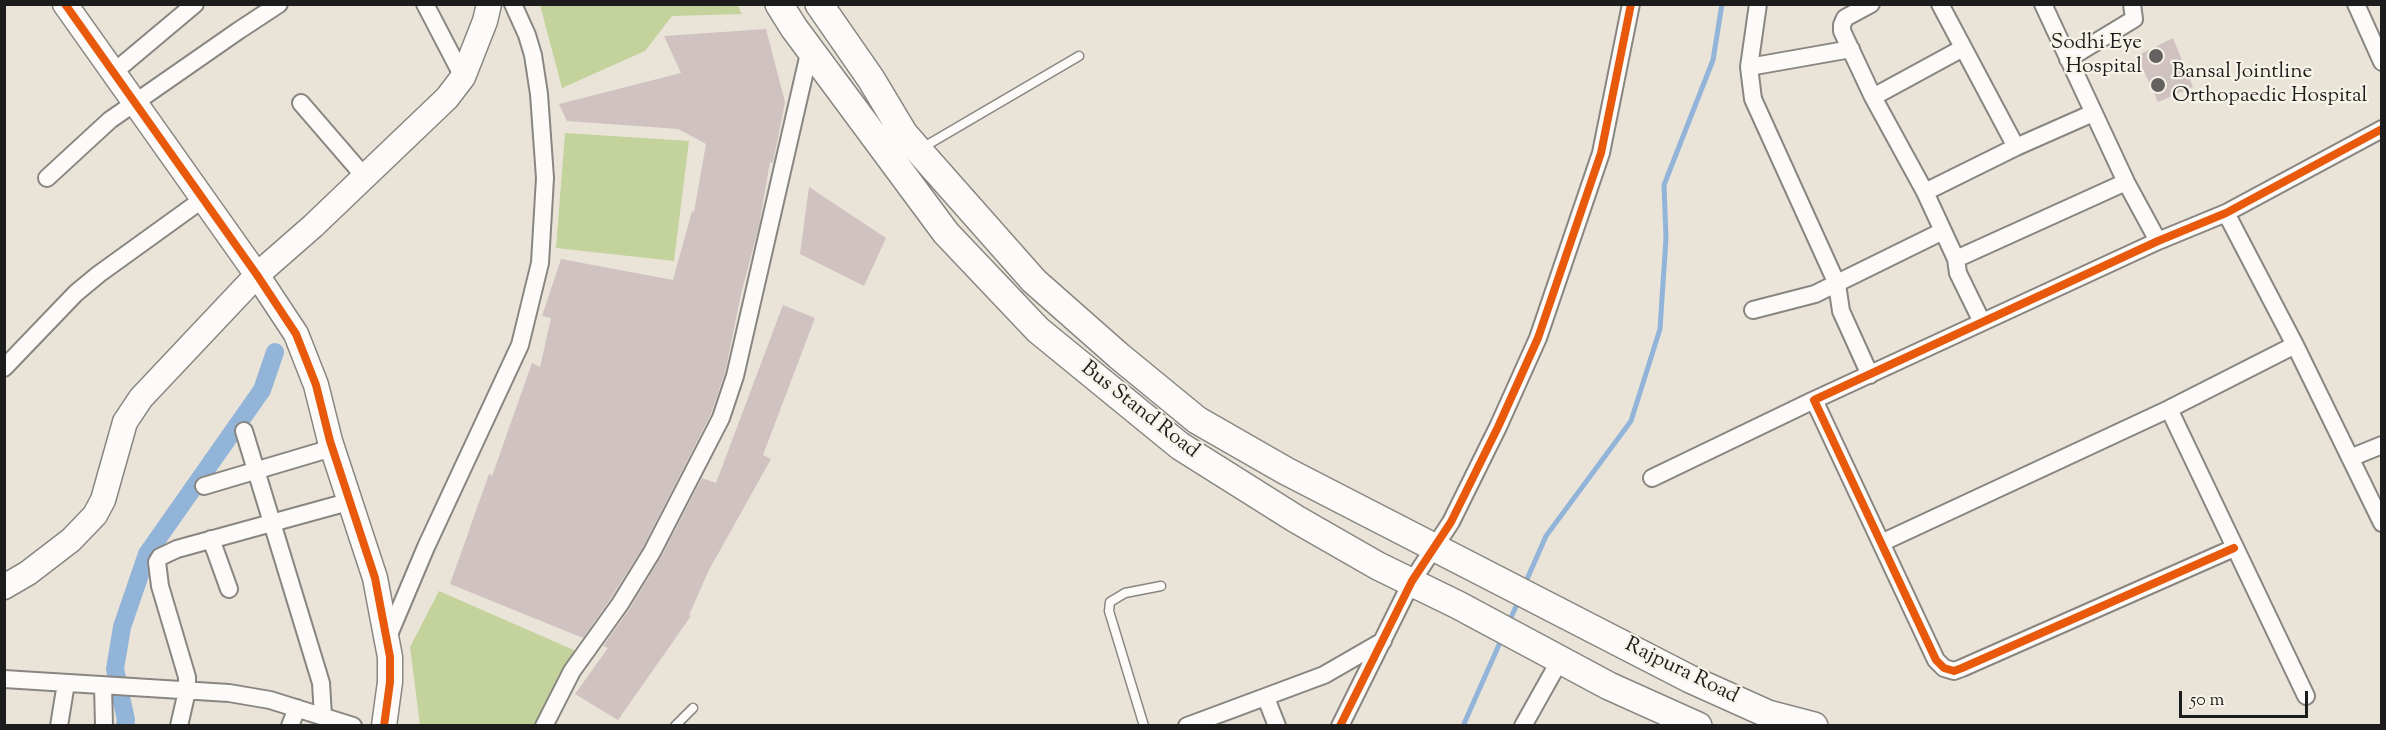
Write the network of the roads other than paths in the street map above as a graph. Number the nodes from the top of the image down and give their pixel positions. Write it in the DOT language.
graph roads {
  1 [pos="65,4"];
  2 [pos="195,4"];
  3 [pos="279,4"];
  4 [pos="425,4"];
  5 [pos="513,4"];
  6 [pos="780,4"];
  7 [pos="819,4"];
  8 [pos="1631,4"];
  9 [pos="1758,4"];
  10 [pos="1871,4"];
  11 [pos="1940,4"];
  12 [pos="2043,4"];
  13 [pos="2132,4"];
  14 [pos="2356,4"];
  15 [pos="484,10"];
  16 [pos="1963,48"];
  17 [pos="810,49"];
  18 [pos="1851,49"];
  19 [pos="1079,56"];
  20 [pos="2068,59"];
  21 [pos="2382,62"];
  22 [pos="1749,67"];
  23 [pos="114,72"];
  24 [pos="463,77"];
  25 [pos="1873,97"];
  26 [pos="301,102"];
  27 [pos="136,103"];
  28 [pos="2093,113"];
  29 [pos="2382,129"];
  30 [pos="2016,147"];
  31 [pos="919,150"];
  32 [pos="364,176"];
  33 [pos="46,178"];
  34 [pos="2126,182"];
  35 [pos="1925,192"];
  36 [pos="203,199"];
  37 [pos="2226,213"];
  38 [pos="1943,231"];
  39 [pos="2158,242"];
  40 [pos="1956,259"];
  41 [pos="257,275"];
  42 [pos="1837,284"];
  43 [pos="1753,310"];
  44 [pos="1982,322"];
  45 [pos="2295,345"];
  46 [pos="4,368"];
  47 [pos="1870,375"];
  48 [pos="1814,400"];
  49 [pos="2169,409"];
  50 [pos="244,431"];
  51 [pos="2382,445"];
  52 [pos="332,448"];
  53 [pos="2350,458"];
  54 [pos="256,471"];
  55 [pos="1652,478"];
  56 [pos="204,486"];
  57 [pos="348,502"];
  58 [pos="272,523"];
  59 [pos="2382,523"];
  60 [pos="212,539"];
  61 [pos="1881,543"];
  62 [pos="2234,548"];
  63 [pos="1444,554"];
  64 [pos="1161,586"];
  65 [pos="4,587"];
  66 [pos="1423,587"];
  67 [pos="229,589"];
  68 [pos="1552,607"];
  69 [pos="388,637"];
  70 [pos="1383,641"];
  71 [pos="1560,660"];
  72 [pos="4,679"];
  73 [pos="66,683"];
  74 [pos="103,685"];
  75 [pos="1609,686"];
  76 [pos="187,691"];
  77 [pos="2306,696"];
  78 [pos="1266,698"];
  79 [pos="297,708"];
  80 [pos="693,708"];
  81 [pos="323,716"];
  82 [pos="59,726"];
  83 [pos="104,726"];
  84 [pos="179,726"];
  85 [pos="290,726"];
  86 [pos="353,726"];
  87 [pos="384,726"];
  88 [pos="544,726"];
  89 [pos="675,726"];
  90 [pos="1144,726"];
  91 [pos="1187,726"];
  92 [pos="1277,726"];
  93 [pos="1340,726"];
  94 [pos="1523,726"];
  95 [pos="1698,726"];
  96 [pos="1814,726"];
  1 -- 23 [label="street"];
  2 -- 23 [label="street"];
  3 -- 27 [label="street"];
  4 -- 24 [label="street"];
  5 -- 69 [label="street"];
  6 -- 17 [label="main road, Bus Stand Road"];
  7 -- 31 [label="main road, Bus Stand Road"];
  8 -- 63 [label="street"];
  9 -- 22 [label="street"];
  10 -- 18 [label="street"];
  11 -- 16 [label="street"];
  12 -- 20 [label="street"];
  13 -- 20 [label="street"];
  14 -- 21 [label="street"];
  15 -- 24 [label="street"];
  16 -- 25 [label="street"];
  16 -- 30 [label="street"];
  17 -- 66 [label="main road, Bus Stand Road"];
  17 -- 88 [label="street"];
  18 -- 22 [label="street"];
  18 -- 25 [label="street"];
  19 -- 31 [label="lane"];
  20 -- 28 [label="street"];
  22 -- 42 [label="street"];
  23 -- 27 [label="street"];
  24 -- 32 [label="street"];
  25 -- 35 [label="street"];
  26 -- 32 [label="street"];
  27 -- 33 [label="street"];
  27 -- 36 [label="street"];
  28 -- 30 [label="street"];
  28 -- 34 [label="street"];
  29 -- 37 [label="street"];
  30 -- 35 [label="street"];
  31 -- 63 [label="main road, Bus Stand Road"];
  32 -- 41 [label="street"];
  34 -- 39 [label="street"];
  34 -- 40 [label="street"];
  35 -- 38 [label="street"];
  36 -- 41 [label="street"];
  36 -- 46 [label="street"];
  37 -- 39 [label="street"];
  37 -- 45 [label="street"];
  38 -- 40 [label="street"];
  38 -- 42 [label="street"];
  39 -- 44 [label="street"];
  40 -- 44 [label="street"];
  41 -- 52 [label="street"];
  41 -- 65 [label="street"];
  42 -- 43 [label="street"];
  42 -- 47 [label="street"];
  44 -- 47 [label="street"];
  45 -- 49 [label="street"];
  45 -- 53 [label="street"];
  47 -- 48 [label="street"];
  48 -- 55 [label="street"];
  48 -- 61 [label="street"];
  49 -- 61 [label="street"];
  49 -- 62 [label="street"];
  50 -- 54 [label="street"];
  51 -- 53 [label="street"];
  52 -- 54 [label="street"];
  52 -- 57 [label="street"];
  53 -- 59 [label="street"];
  54 -- 56 [label="street"];
  54 -- 58 [label="street"];
  57 -- 58 [label="street"];
  57 -- 69 [label="street"];
  58 -- 60 [label="street"];
  58 -- 81 [label="street"];
  60 -- 67 [label="street"];
  60 -- 76 [label="street"];
  61 -- 62 [label="street"];
  62 -- 77 [label="street"];
  63 -- 66 [label="street"];
  63 -- 68 [label="main road, Bus Stand Road"];
  64 -- 90 [label="lane"];
  66 -- 70 [label="street"];
  66 -- 71 [label="main road, Bus Stand Road"];
  68 -- 96 [label="main road, Rajpura Road"];
  69 -- 87 [label="street"];
  70 -- 78 [label="street"];
  70 -- 93 [label="street"];
  71 -- 75 [label="main road, Bus Stand Road"];
  71 -- 94 [label="street"];
  72 -- 73 [label="street"];
  73 -- 74 [label="street"];
  73 -- 82 [label="street"];
  74 -- 76 [label="street"];
  74 -- 83 [label="street"];
  75 -- 95 [label="main road, Rajpura Road"];
  76 -- 79 [label="street"];
  76 -- 84 [label="street"];
  78 -- 91 [label="street"];
  78 -- 92 [label="street"];
  79 -- 81 [label="street"];
  79 -- 85 [label="street"];
  80 -- 89 [label="lane"];
  81 -- 86 [label="street"];
}
